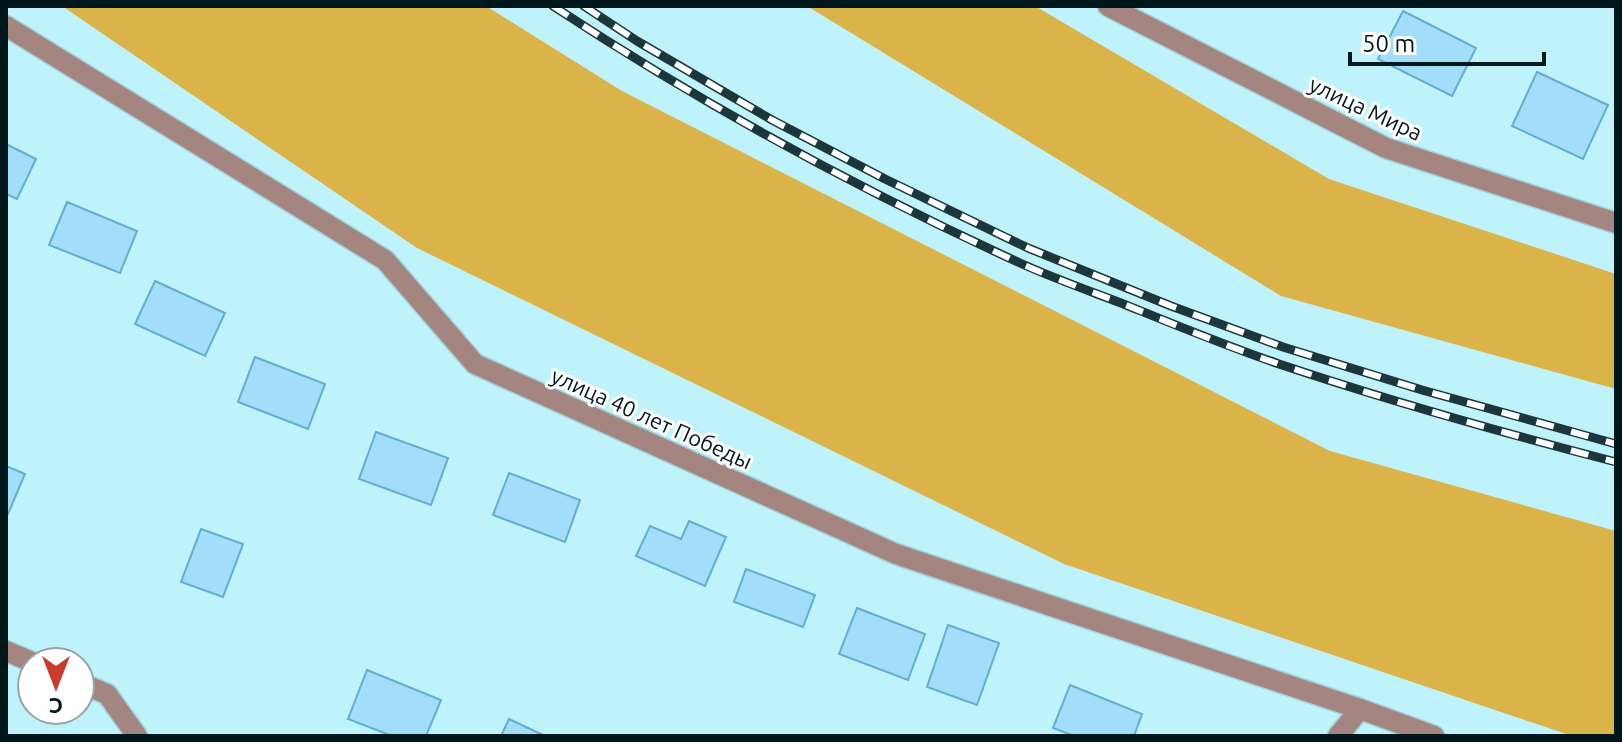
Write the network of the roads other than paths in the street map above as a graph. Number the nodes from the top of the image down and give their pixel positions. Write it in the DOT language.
graph roads {
  1 [pos="1108,6"];
  2 [pos="6,26"];
  3 [pos="1616,223"];
  4 [pos="96,690"];
  5 [pos="1360,709"];
  6 [pos="137,736"];
  7 [pos="1338,736"];
  8 [pos="1434,736"];
  1 -- 3 [label="street, улица Мира"];
  2 -- 5 [label="street, улица 40 лет Победы"];
  4 -- 6 [label="street"];
  5 -- 7 [label="street"];
  5 -- 8 [label="street, улица 40 лет Победы"];
}
